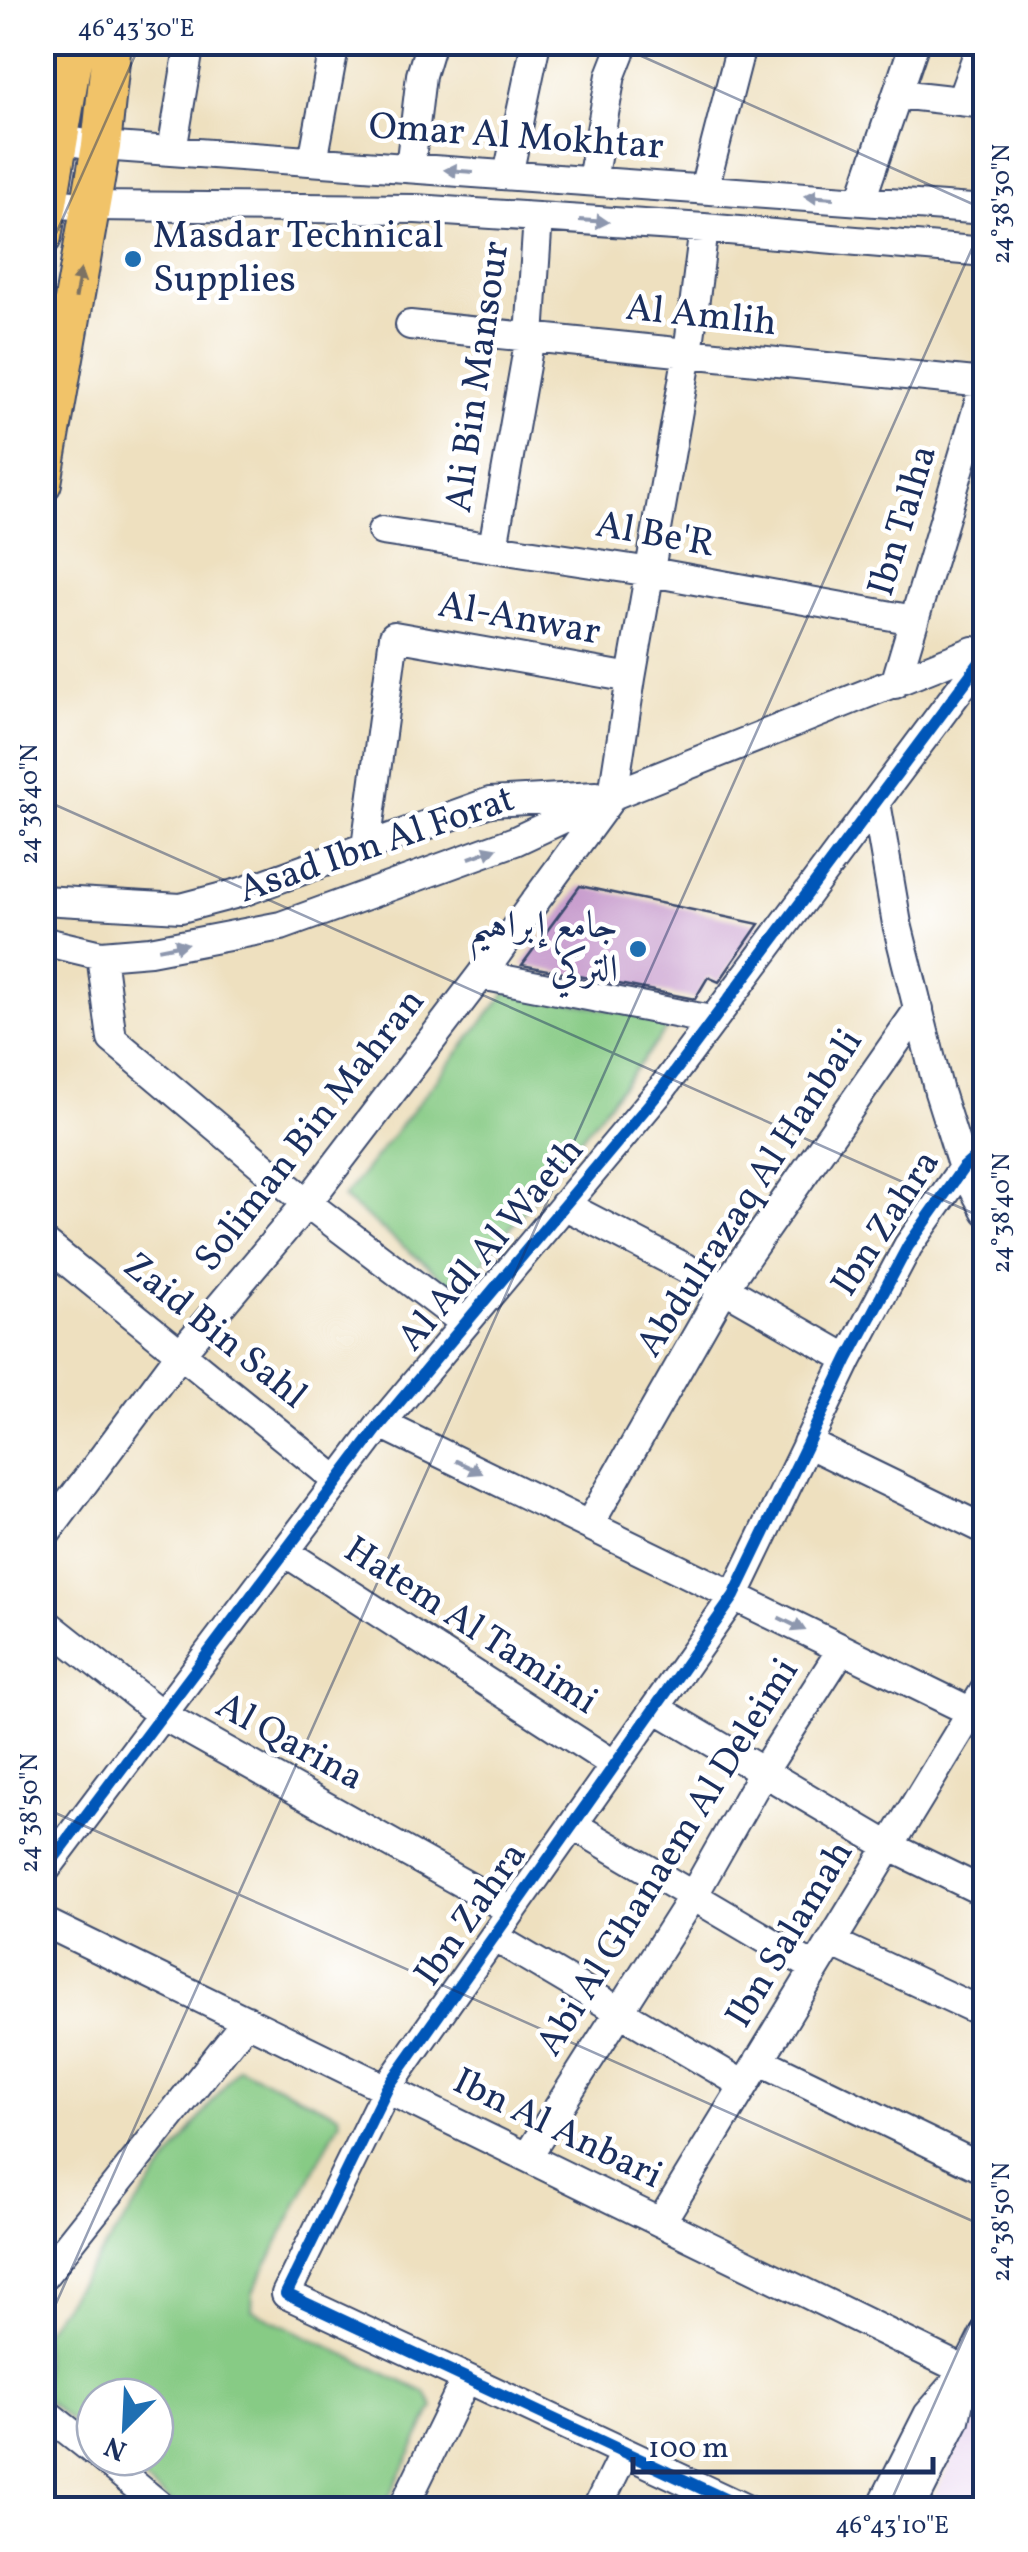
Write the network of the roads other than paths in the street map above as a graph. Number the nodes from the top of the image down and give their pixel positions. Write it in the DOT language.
graph roads {
  1 [pos="75,42"];
  2 [pos="112,42"];
  3 [pos="190,42"];
  4 [pos="335,42"];
  5 [pos="431,42"];
  6 [pos="536,42"];
  7 [pos="624,42"];
  8 [pos="742,42"];
  9 [pos="915,42"];
  10 [pos="982,42"];
  11 [pos="898,94"];
  12 [pos="973,103"];
  13 [pos="51,138"];
  14 [pos="101,146"];
  15 [pos="172,151"];
  16 [pos="314,161"];
  17 [pos="410,168"];
  18 [pos="508,174"];
  19 [pos="592,180"];
  20 [pos="704,189"];
  21 [pos="861,200"];
  22 [pos="91,206"];
  23 [pos="986,210"];
  24 [pos="44,214"];
  25 [pos="538,217"];
  26 [pos="704,228"];
  27 [pos="986,252"];
  28 [pos="410,325"];
  29 [pos="530,337"];
  30 [pos="688,353"];
  31 [pos="985,381"];
  32 [pos="42,483"];
  33 [pos="382,530"];
  34 [pos="494,547"];
  35 [pos="651,572"];
  36 [pos="914,620"];
  37 [pos="986,653"];
  38 [pos="631,678"];
  39 [pos="895,684"];
  40 [pos="613,795"];
  41 [pos="876,802"];
  42 [pos="366,847"];
  43 [pos="42,900"];
  44 [pos="42,942"];
  45 [pos="101,955"];
  46 [pos="481,975"];
  47 [pos="919,1010"];
  48 [pos="711,1020"];
  49 [pos="986,1148"];
  50 [pos="963,1168"];
  51 [pos="306,1204"];
  52 [pos="564,1205"];
  53 [pos="986,1212"];
  54 [pos="42,1242"];
  55 [pos="724,1288"];
  56 [pos="465,1323"];
  57 [pos="180,1354"];
  58 [pos="848,1359"];
  59 [pos="381,1424"];
  60 [pos="807,1442"];
  61 [pos="338,1481"];
  62 [pos="589,1526"];
  63 [pos="986,1530"];
  64 [pos="42,1539"];
  65 [pos="285,1552"];
  66 [pos="734,1596"];
  67 [pos="42,1620"];
  68 [pos="842,1649"];
  69 [pos="980,1706"];
  70 [pos="655,1708"];
  71 [pos="162,1715"];
  72 [pos="615,1765"];
  73 [pos="763,1772"];
  74 [pos="573,1825"];
  75 [pos="889,1846"];
  76 [pos="42,1874"];
  77 [pos="986,1893"];
  78 [pos="693,1896"];
  79 [pos="512,1911"];
  80 [pos="42,1921"];
  81 [pos="494,1936"];
  82 [pos="831,1942"];
  83 [pos="815,1968"];
  84 [pos="620,2012"];
  85 [pos="986,2014"];
  86 [pos="247,2020"];
  87 [pos="759,2060"];
  88 [pos="744,2085"];
  89 [pos="387,2088"];
  90 [pos="528,2157"];
  91 [pos="986,2170"];
  92 [pos="661,2222"];
  93 [pos="42,2278"];
  94 [pos="986,2331"];
  95 [pos="976,2376"];
  96 [pos="466,2378"];
  97 [pos="42,2410"];
  98 [pos="75,2437"];
  99 [pos="624,2453"];
  100 [pos="125,2477"];
  101 [pos="165,2510"];
  102 [pos="402,2510"];
  103 [pos="596,2510"];
  104 [pos="748,2510"];
  105 [pos="880,2510"];
  106 [pos="910,2510"];
  1 -- 13 [label="main road"];
  2 -- 14 [label="main road"];
  3 -- 15 [label="street"];
  4 -- 16 [label="street"];
  5 -- 17 [label="street"];
  6 -- 18 [label="street"];
  7 -- 19 [label="street"];
  8 -- 20 [label="street"];
  9 -- 11 [label="street"];
  10 -- 12 [label="street"];
  11 -- 12 [label="street"];
  11 -- 21 [label="street"];
  13 -- 14 [label="street, Omar Al Mokhtar"];
  13 -- 24 [label="main road"];
  14 -- 15 [label="street, Omar Al Mokhtar"];
  14 -- 22 [label="main road"];
  15 -- 16 [label="street, Omar Al Mokhtar"];
  16 -- 17 [label="street, Omar Al Mokhtar"];
  18 -- 17 [label="street, Omar Al Mokhtar, one-way"];
  18 -- 19 [label="street, Omar Al Mokhtar"];
  19 -- 20 [label="street, Omar Al Mokhtar"];
  21 -- 20 [label="street, Omar Al Mokhtar, one-way"];
  21 -- 23 [label="street, Omar Al Mokhtar"];
  22 -- 24 [label="street, Omar Al Mokhtar"];
  22 -- 25 [label="street, Omar Al Mokhtar"];
  32 -- 22 [label="main road, one-way"];
  25 -- 26 [label="street, Omar Al Mokhtar, one-way"];
  25 -- 29 [label="street, Ali Bin Mansour"];
  26 -- 27 [label="street, Omar Al Mokhtar"];
  26 -- 30 [label="street, Soliman Bin Mahran"];
  28 -- 29 [label="street, Al Amlih"];
  29 -- 30 [label="street, Al Amlih"];
  29 -- 34 [label="street, Ali Bin Mansour"];
  30 -- 31 [label="street, Al Amlih"];
  30 -- 35 [label="street, Soliman Bin Mahran"];
  31 -- 36 [label="street, Ibn Talha"];
  33 -- 34 [label="street, Al Be'R"];
  34 -- 35 [label="street, Al Be'R"];
  35 -- 36 [label="street, Al Be'R"];
  35 -- 38 [label="street, Soliman Bin Mahran"];
  36 -- 39 [label="street, Ibn Talha"];
  37 -- 39 [label="street, Asad Ibn Al Forat"];
  37 -- 41 [label="street, Al Adl Al Waeth"];
  38 -- 40 [label="street, Soliman Bin Mahran"];
  38 -- 42 [label="street, Al-Anwar"];
  39 -- 40 [label="street, Asad Ibn Al Forat"];
  40 -- 42 [label="street, Asad Ibn Al Forat"];
  45 -- 40 [label="street, Asad Ibn Al Forat, one-way"];
  40 -- 46 [label="street, Soliman Bin Mahran"];
  41 -- 47 [label="street"];
  41 -- 48 [label="street, Al Adl Al Waeth"];
  42 -- 43 [label="street, Asad Ibn Al Forat"];
  44 -- 45 [label="street, Asad Ibn Al Forat"];
  45 -- 51 [label="street"];
  46 -- 48 [label="street"];
  46 -- 51 [label="street, Soliman Bin Mahran"];
  47 -- 50 [label="street"];
  47 -- 55 [label="street, Abdulrazaq Al Hanbali"];
  48 -- 52 [label="street, Al Adl Al Waeth"];
  49 -- 50 [label="street, Ibn Zahra"];
  50 -- 53 [label="street"];
  50 -- 58 [label="street, Ibn Zahra"];
  51 -- 56 [label="street"];
  51 -- 57 [label="street, Soliman Bin Mahran"];
  52 -- 55 [label="street"];
  52 -- 56 [label="street, Al Adl Al Waeth"];
  54 -- 57 [label="street, Zaid Bin Sahl"];
  55 -- 58 [label="street"];
  55 -- 62 [label="street, Abdulrazaq Al Hanbali"];
  56 -- 59 [label="street, Al Adl Al Waeth"];
  57 -- 61 [label="street, Zaid Bin Sahl"];
  57 -- 64 [label="street, Soliman Bin Mahran"];
  58 -- 60 [label="street, Ibn Zahra"];
  59 -- 61 [label="street, Al Adl Al Waeth"];
  59 -- 62 [label="street, one-way"];
  60 -- 63 [label="street"];
  60 -- 66 [label="street, Ibn Zahra"];
  61 -- 65 [label="street, Al Adl Al Waeth"];
  62 -- 66 [label="street"];
  65 -- 71 [label="street, Al Adl Al Waeth"];
  65 -- 72 [label="street, Hatem Al Tamimi"];
  66 -- 68 [label="street, one-way"];
  66 -- 70 [label="street, Ibn Zahra"];
  67 -- 71 [label="street, Al Qarina"];
  68 -- 69 [label="street"];
  68 -- 73 [label="street, Abi Al Ghanaem Al Deleimi"];
  69 -- 75 [label="street, Ibn Salamah"];
  70 -- 72 [label="street, Ibn Zahra"];
  70 -- 73 [label="street"];
  71 -- 76 [label="street, Al Adl Al Waeth"];
  71 -- 79 [label="street, Al Qarina"];
  72 -- 74 [label="street, Ibn Zahra"];
  73 -- 75 [label="street"];
  73 -- 78 [label="street, Abi Al Ghanaem Al Deleimi"];
  74 -- 78 [label="street"];
  74 -- 79 [label="street, Ibn Zahra"];
  75 -- 77 [label="street"];
  75 -- 82 [label="street, Ibn Salamah"];
  78 -- 83 [label="street"];
  78 -- 84 [label="street, Abi Al Ghanaem Al Deleimi"];
  79 -- 81 [label="street, Ibn Zahra"];
  80 -- 86 [label="street, Ibn Al Anbari"];
  81 -- 84 [label="street"];
  81 -- 89 [label="street, Ibn Zahra"];
  82 -- 83 [label="street, Ibn Salamah"];
  82 -- 85 [label="street"];
  83 -- 87 [label="street, Ibn Salamah"];
  84 -- 88 [label="street"];
  84 -- 90 [label="street, Abi Al Ghanaem Al Deleimi"];
  86 -- 89 [label="street, Ibn Al Anbari"];
  86 -- 93 [label="street"];
  87 -- 88 [label="street, Ibn Salamah"];
  87 -- 91 [label="street"];
  88 -- 92 [label="street, Ibn Salamah"];
  89 -- 90 [label="street, Ibn Al Anbari"];
  89 -- 96 [label="street, Ibn Zahra"];
  90 -- 92 [label="street, Ibn Al Anbari"];
  92 -- 95 [label="street, Ibn Al Anbari"];
  94 -- 95 [label="street"];
  95 -- 105 [label="street"];
  95 -- 106 [label="street"];
  96 -- 99 [label="street, Ibn Zahra"];
  96 -- 102 [label="street"];
  97 -- 98 [label="street"];
  99 -- 103 [label="street"];
  99 -- 104 [label="street, Ibn Zahra"];
  100 -- 101 [label="street"];
}
